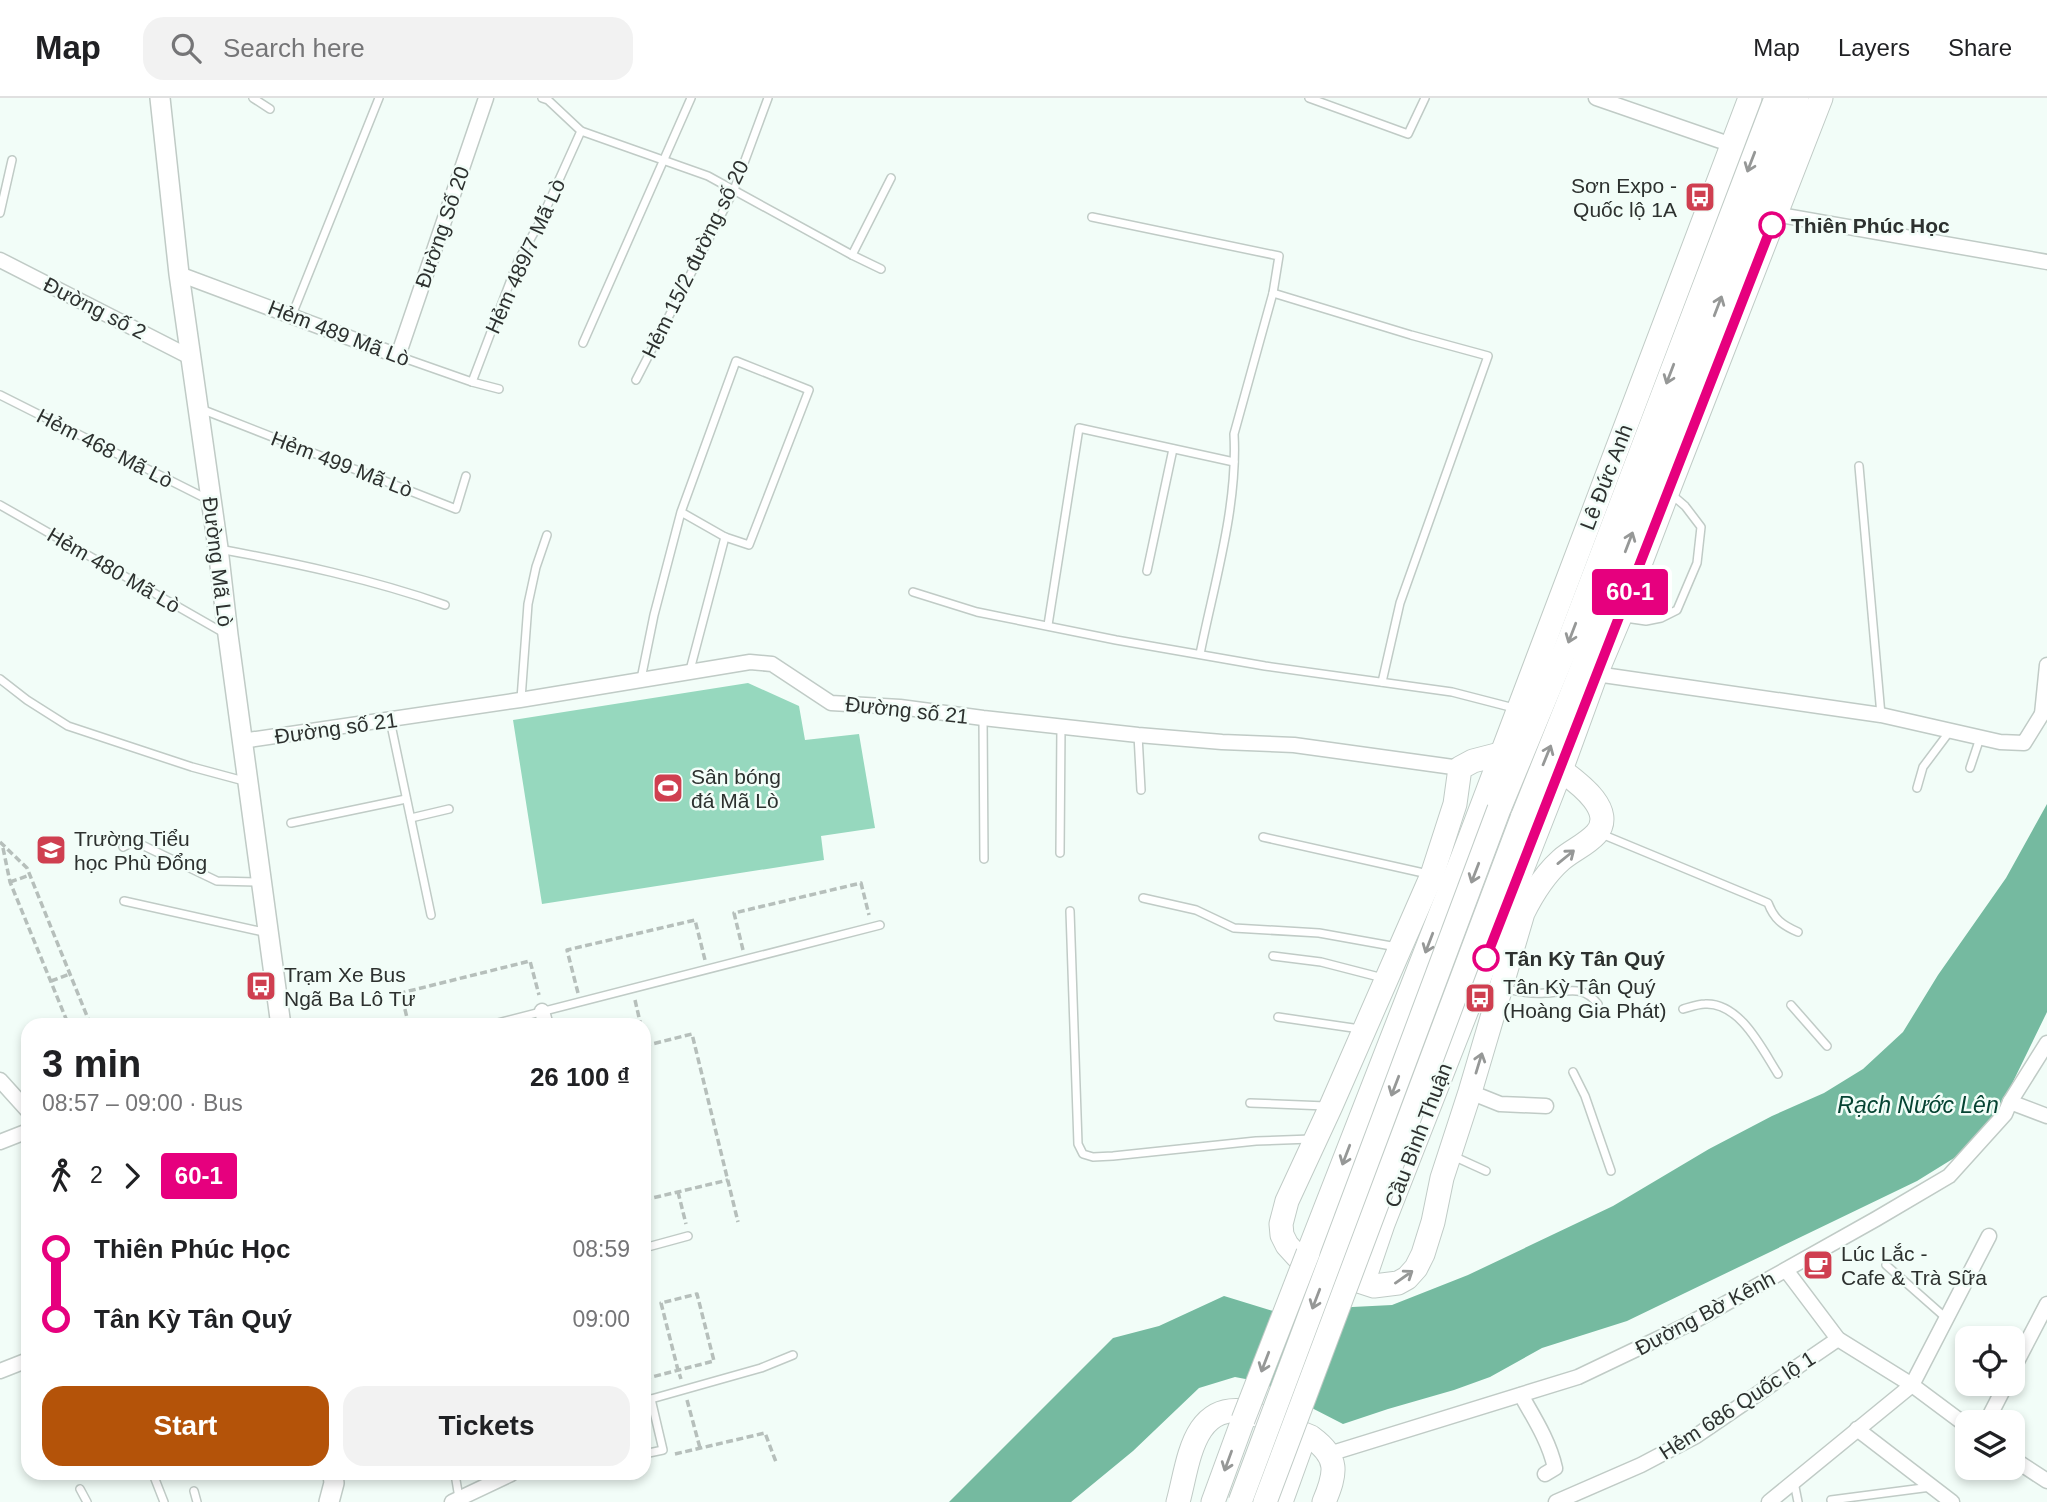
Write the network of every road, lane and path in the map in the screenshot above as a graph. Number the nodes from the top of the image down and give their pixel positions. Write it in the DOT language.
graph roads {
  1 [pos="160,98"];
  2 [pos="253,98"];
  3 [pos="379,98"];
  4 [pos="486,98"];
  5 [pos="542,98"];
  6 [pos="691,98"];
  7 [pos="768,98"];
  8 [pos="1309,98"];
  9 [pos="1425,98"];
  10 [pos="1596,98"];
  11 [pos="1750,98"];
  12 [pos="1776,98"];
  13 [pos="1797,98"];
  14 [pos="1821,98"];
  15 [pos="270,109"];
  16 [pos="581,131"];
  17 [pos="1732,145"];
  18 [pos="12,160"];
  19 [pos="664,161"];
  20 [pos="891,178"];
  21 [pos="734,190"];
  22 [pos="1765,212"];
  23 [pos="0,213"];
  24 [pos="1092,217"];
  25 [pos="852,255"];
  26 [pos="0,260"];
  27 [pos="2047,262"];
  28 [pos="881,268"];
  29 [pos="179,274"];
  30 [pos="1273,293"];
  31 [pos="292,315"];
  32 [pos="583,342"];
  33 [pos="1712,349"];
  34 [pos="398,356"];
  35 [pos="190,357"];
  36 [pos="636,380"];
  37 [pos="472,382"];
  38 [pos="499,389"];
  39 [pos="0,395"];
  40 [pos="197,408"];
  41 [pos="1173,449"];
  42 [pos="1234,462"];
  43 [pos="1859,466"];
  44 [pos="466,476"];
  45 [pos="1668,491"];
  46 [pos="210,501"];
  47 [pos="0,505"];
  48 [pos="681,512"];
  49 [pos="547,535"];
  50 [pos="725,537"];
  51 [pos="218,548"];
  52 [pos="1147,571"];
  53 [pos="913,592"];
  54 [pos="445,605"];
  55 [pos="1620,617"];
  56 [pos="1048,625"];
  57 [pos="228,635"];
  58 [pos="1200,654"];
  59 [pos="2047,665"];
  60 [pos="690,670"];
  61 [pos="1589,671"];
  62 [pos="0,679"];
  63 [pos="641,680"];
  64 [pos="1382,682"];
  65 [pos="520,700"];
  66 [pos="1518,709"];
  67 [pos="2044,712"];
  68 [pos="1881,715"];
  69 [pos="982,718"];
  70 [pos="390,720"];
  71 [pos="1061,727"];
  72 [pos="1950,731"];
  73 [pos="1138,735"];
  74 [pos="1980,737"];
  75 [pos="242,741"];
  76 [pos="1510,757"];
  77 [pos="1460,768"];
  78 [pos="1970,768"];
  79 [pos="1561,770"];
  80 [pos="248,782"];
  81 [pos="1917,788"];
  82 [pos="1141,790"];
  83 [pos="406,799"];
  84 [pos="449,809"];
  85 [pos="1499,809"];
  86 [pos="411,818"];
  87 [pos="1521,818"];
  88 [pos="291,823"];
  89 [pos="1598,832"];
  90 [pos="1263,837"];
  91 [pos="1,844"];
  92 [pos="123,847"];
  93 [pos="1060,853"];
  94 [pos="984,859"];
  95 [pos="30,875"];
  96 [pos="1432,875"];
  97 [pos="9,882"];
  98 [pos="261,882"];
  99 [pos="1143,898"];
  100 [pos="124,901"];
  101 [pos="1070,911"];
  102 [pos="431,915"];
  103 [pos="876,926"];
  104 [pos="1798,932"];
  105 [pos="269,933"];
  106 [pos="1401,947"];
  107 [pos="1273,956"];
  108 [pos="745,959"];
  109 [pos="707,969"];
  110 [pos="70,974"];
  111 [pos="1387,979"];
  112 [pos="51,981"];
  113 [pos="632,988"];
  114 [pos="1502,988"];
  115 [pos="580,1002"];
  116 [pos="1598,1004"];
  117 [pos="1791,1005"];
  118 [pos="1684,1009"];
  119 [pos="1278,1017"];
  120 [pos="65,1018"];
  121 [pos="88,1018"];
  122 [pos="280,1018"];
  123 [pos="407,1018"];
  124 [pos="544,1018"];
  125 [pos="639,1018"];
  126 [pos="1364,1030"];
  127 [pos="651,1044"];
  128 [pos="2047,1044"];
  129 [pos="1827,1046"];
  130 [pos="1573,1072"];
  131 [pos="1778,1074"];
  132 [pos="0,1080"];
  133 [pos="1470,1092"];
  134 [pos="2010,1101"];
  135 [pos="21,1103"];
  136 [pos="1250,1103"];
  137 [pos="1331,1106"];
  138 [pos="1546,1106"];
  139 [pos="2047,1116"];
  140 [pos="21,1134"];
  141 [pos="1315,1139"];
  142 [pos="0,1142"];
  143 [pos="1449,1154"];
  144 [pos="1486,1171"];
  145 [pos="1611,1171"];
  146 [pos="728,1180"];
  147 [pos="678,1192"];
  148 [pos="651,1198"];
  149 [pos="738,1222"];
  150 [pos="688,1236"];
  151 [pos="1989,1236"];
  152 [pos="651,1246"];
  153 [pos="1886,1265"];
  154 [pos="1786,1270"];
  155 [pos="2047,1304"];
  156 [pos="1946,1318"];
  157 [pos="1838,1339"];
  158 [pos="2025,1346"];
  159 [pos="793,1355"];
  160 [pos="21,1363"];
  161 [pos="678,1370"];
  162 [pos="0,1371"];
  163 [pos="651,1377"];
  164 [pos="1912,1385"];
  165 [pos="684,1389"];
  166 [pos="1521,1395"];
  167 [pos="651,1399"];
  168 [pos="651,1410"];
  169 [pos="1955,1417"];
  170 [pos="1857,1429"];
  171 [pos="700,1448"];
  172 [pos="663,1450"];
  173 [pos="651,1453"];
  174 [pos="1329,1454"];
  175 [pos="776,1462"];
  176 [pos="2025,1467"];
  177 [pos="1545,1474"];
  178 [pos="155,1480"];
  179 [pos="334,1480"];
  180 [pos="455,1480"];
  181 [pos="498,1480"];
  182 [pos="1794,1481"];
  183 [pos="2047,1481"];
  184 [pos="1930,1487"];
  185 [pos="80,1489"];
  186 [pos="194,1491"];
  187 [pos="455,1500"];
  188 [pos="1831,1500"];
  189 [pos="87,1502"];
  190 [pos="163,1502"];
  191 [pos="197,1502"];
  192 [pos="329,1502"];
  193 [pos="1178,1502"];
  194 [pos="1213,1502"];
  195 [pos="1240,1502"];
  196 [pos="1265,1502"];
  197 [pos="1281,1502"];
  198 [pos="1324,1502"];
  199 [pos="1556,1502"];
  200 [pos="1769,1502"];
  201 [pos="1798,1502"];
  202 [pos="1952,1502"];
  1 -- 29 [label="main road, Đường Mã Lò"];
  2 -- 15 [label="lane"];
  3 -- 31 [label="lane"];
  4 -- 34 [label="street, Đường Số 20"];
  5 -- 16 [label="lane"];
  6 -- 19 [label="lane"];
  7 -- 21 [label="lane, Hẻm 15/2 đường số 20"];
  8 -- 9 [label="lane"];
  10 -- 17 [label="street"];
  11 -- 17 [label="highway, Lê Đức Anh"];
  12 -- 76 [label="highway, Lê Đức Anh, one-way"];
  13 -- 22 [label="highway, Lê Đức Anh"];
  14 -- 22 [label="highway, Lê Đức Anh"];
  16 -- 19 [label="lane"];
  16 -- 37 [label="lane, Hẻm 489/7 Mã Lò"];
  17 -- 66 [label="highway, Lê Đức Anh"];
  18 -- 23 [label="lane"];
  19 -- 21 [label="lane"];
  19 -- 32 [label="lane"];
  20 -- 25 [label="lane"];
  21 -- 25 [label="lane"];
  21 -- 36 [label="lane, Hẻm 15/2 đường số 20"];
  22 -- 27 [label="street"];
  22 -- 33 [label="highway, Lê Đức Anh"];
  24 -- 30 [label="lane"];
  25 -- 28 [label="lane"];
  26 -- 35 [label="street, Đường số 2"];
  29 -- 31 [label="street, Hẻm 489 Mã Lò"];
  29 -- 35 [label="main road, Đường Mã Lò"];
  30 -- 42 [label="lane"];
  30 -- 64 [label="lane"];
  31 -- 34 [label="street, Hẻm 489 Mã Lò"];
  33 -- 45 [label="highway, Lê Đức Anh"];
  61 -- 33 [label="highway, Lê Đức Anh, one-way"];
  34 -- 37 [label="lane, Hẻm 489 Mã Lò"];
  35 -- 40 [label="main road, Đường Mã Lò"];
  37 -- 38 [label="lane, Hẻm 489 Mã Lò"];
  39 -- 46 [label="lane, Hẻm 468 Mã Lò"];
  40 -- 44 [label="lane, Hẻm 499 Mã Lò"];
  40 -- 46 [label="main road, Đường Mã Lò"];
  41 -- 42 [label="lane"];
  41 -- 52 [label="lane"];
  41 -- 56 [label="lane"];
  42 -- 58 [label="lane"];
  43 -- 68 [label="lane"];
  45 -- 55 [label="highway, Lê Đức Anh"];
  45 -- 55 [label="lane"];
  46 -- 51 [label="main road, Đường Mã Lò"];
  47 -- 57 [label="lane, Hẻm 480 Mã Lò"];
  48 -- 50 [label="lane"];
  48 -- 50 [label="lane"];
  48 -- 63 [label="lane"];
  49 -- 65 [label="lane"];
  50 -- 60 [label="lane"];
  51 -- 54 [label="lane"];
  51 -- 57 [label="main road, Đường Mã Lò"];
  53 -- 56 [label="lane"];
  55 -- 61 [label="highway, Lê Đức Anh"];
  56 -- 58 [label="lane"];
  57 -- 75 [label="main road, Đường Mã Lò"];
  58 -- 64 [label="lane"];
  59 -- 67 [label="street"];
  60 -- 63 [label="street, Đường số 21"];
  60 -- 69 [label="street, Đường số 21"];
  61 -- 68 [label="street"];
  61 -- 79 [label="highway, Lê Đức Anh"];
  87 -- 61 [label="highway, Lê Đức Anh, one-way"];
  62 -- 80 [label="lane"];
  63 -- 65 [label="street, Đường số 21"];
  64 -- 66 [label="lane"];
  65 -- 70 [label="street, Đường số 21"];
  66 -- 76 [label="highway, Lê Đức Anh"];
  67 -- 74 [label="street"];
  68 -- 72 [label="street"];
  69 -- 71 [label="street, Đường số 21"];
  69 -- 94 [label="lane"];
  70 -- 75 [label="street, Đường số 21"];
  70 -- 83 [label="lane"];
  71 -- 73 [label="street, Đường số 21"];
  71 -- 93 [label="lane"];
  72 -- 74 [label="street"];
  72 -- 81 [label="lane"];
  73 -- 77 [label="street, Đường số 21"];
  73 -- 82 [label="lane"];
  74 -- 78 [label="lane"];
  75 -- 80 [label="main road, Đường Mã Lò"];
  76 -- 77 [label="highway"];
  76 -- 85 [label="highway, Lê Đức Anh"];
  76 -- 194 [label="highway, Lê Đức Anh, one-way, bridge"];
  77 -- 96 [label="highway"];
  79 -- 89 [label="highway"];
  79 -- 197 [label="highway, Cầu Bình Thuận"];
  80 -- 98 [label="main road, Đường Mã Lò"];
  83 -- 86 [label="lane"];
  83 -- 88 [label="lane"];
  84 -- 86 [label="lane"];
  85 -- 195 [label="highway, Cầu Bình Thuận, one-way, bridge"];
  86 -- 102 [label="lane"];
  87 -- 196 [label="highway, Cầu Bình Thuận, bridge"];
  89 -- 104 [label="lane"];
  114 -- 89 [label="highway, one-way"];
  90 -- 96 [label="lane"];
  91 -- 95 [label="path"];
  91 -- 97 [label="path"];
  92 -- 98 [label="lane"];
  95 -- 97 [label="path"];
  95 -- 110 [label="path"];
  96 -- 106 [label="highway"];
  97 -- 112 [label="path"];
  98 -- 105 [label="main road, Đường Mã Lò"];
  99 -- 106 [label="lane"];
  100 -- 105 [label="lane"];
  101 -- 141 [label="lane"];
  103 -- 108 [label="lane"];
  103 -- 108 [label="path"];
  105 -- 122 [label="main road, Đường Mã Lò"];
  106 -- 111 [label="highway"];
  107 -- 111 [label="lane"];
  108 -- 109 [label="lane"];
  109 -- 113 [label="lane"];
  109 -- 115 [label="path"];
  110 -- 112 [label="path"];
  110 -- 121 [label="path"];
  111 -- 126 [label="highway"];
  112 -- 120 [label="path"];
  113 -- 115 [label="lane"];
  113 -- 125 [label="path"];
  114 -- 116 [label="lane"];
  133 -- 114 [label="highway, one-way"];
  115 -- 124 [label="lane"];
  117 -- 129 [label="lane"];
  118 -- 131 [label="lane"];
  119 -- 126 [label="lane"];
  123 -- 124 [label="path"];
  126 -- 137 [label="highway"];
  127 -- 146 [label="path"];
  128 -- 134 [label="street, Đường Bờ Kênh"];
  130 -- 145 [label="lane"];
  132 -- 135 [label="street"];
  133 -- 138 [label="street"];
  133 -- 143 [label="highway"];
  134 -- 139 [label="street"];
  134 -- 154 [label="street, Đường Bờ Kênh"];
  136 -- 137 [label="lane"];
  137 -- 141 [label="highway"];
  140 -- 142 [label="street"];
  141 -- 143 [label="highway, one-way"];
  143 -- 144 [label="lane"];
  146 -- 147 [label="path"];
  146 -- 149 [label="path"];
  147 -- 148 [label="path"];
  147 -- 150 [label="path"];
  150 -- 152 [label="lane"];
  151 -- 156 [label="street"];
  153 -- 156 [label="lane"];
  154 -- 157 [label="street"];
  154 -- 166 [label="street, Đường Bờ Kênh"];
  155 -- 158 [label="street"];
  156 -- 164 [label="street"];
  157 -- 164 [label="street"];
  157 -- 199 [label="street, Hẻm 686 Quốc lộ 1"];
  159 -- 165 [label="lane"];
  160 -- 162 [label="street"];
  161 -- 161 [label="path"];
  161 -- 163 [label="path"];
  161 -- 165 [label="path"];
  164 -- 169 [label="street"];
  164 -- 170 [label="street"];
  165 -- 167 [label="lane"];
  165 -- 171 [label="path"];
  166 -- 174 [label="street, Đường Bờ Kênh"];
  166 -- 177 [label="street"];
  168 -- 172 [label="lane"];
  170 -- 182 [label="street"];
  170 -- 184 [label="street"];
  171 -- 172 [label="path"];
  171 -- 175 [label="path"];
  172 -- 173 [label="lane"];
  174 -- 193 [label="highway"];
  174 -- 198 [label="highway"];
  176 -- 183 [label="street"];
  178 -- 190 [label="lane"];
  179 -- 192 [label="main road"];
  180 -- 187 [label="lane"];
  181 -- 187 [label="street"];
  182 -- 200 [label="street"];
  182 -- 201 [label="lane"];
  184 -- 188 [label="lane"];
  184 -- 202 [label="street"];
  185 -- 189 [label="lane"];
  186 -- 191 [label="lane"];
}
